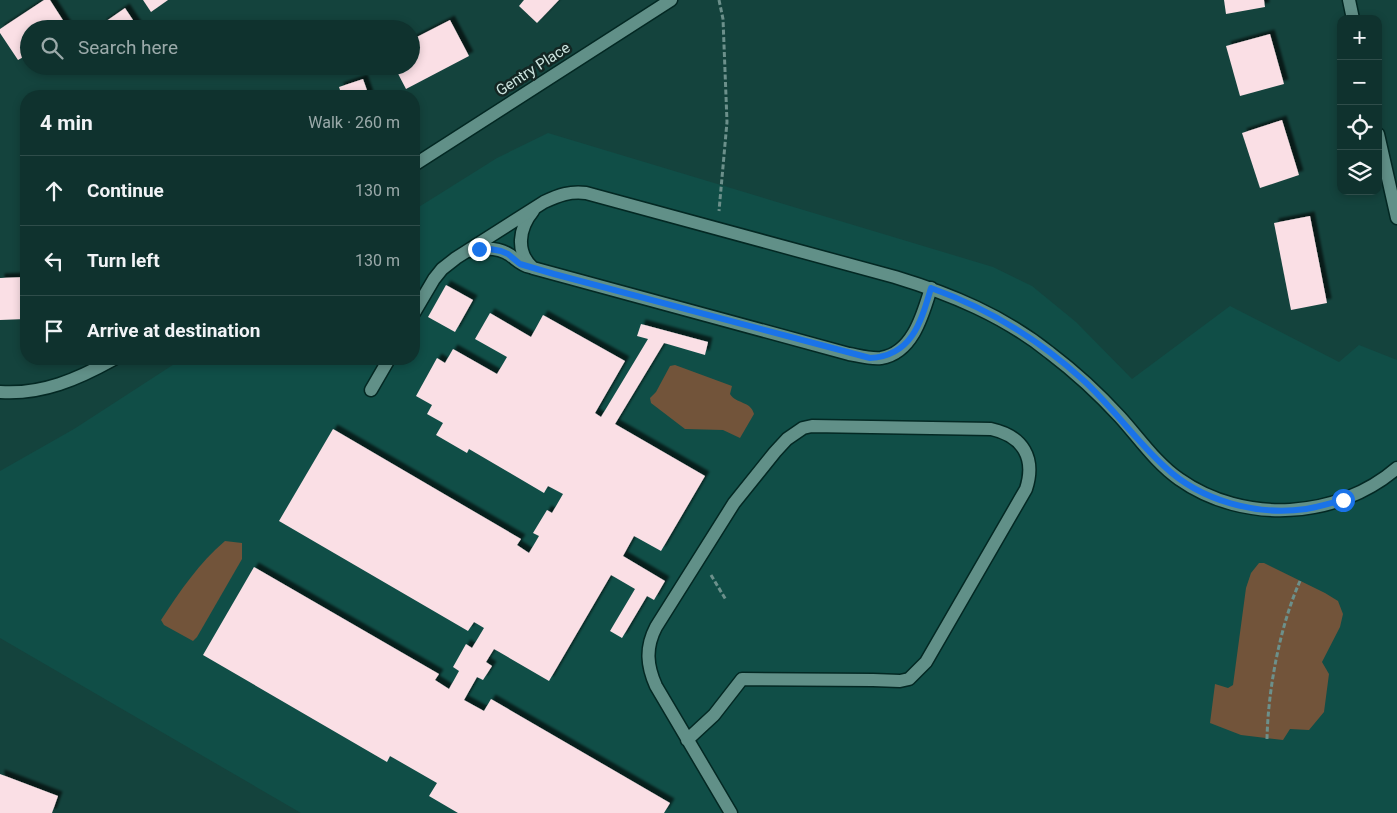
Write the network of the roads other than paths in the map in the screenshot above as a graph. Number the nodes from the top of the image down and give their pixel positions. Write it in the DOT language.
graph roads {
  1 [pos="671,0"];
  2 [pos="1349,0"];
  3 [pos="1351,15"];
  4 [pos="1382,150"];
  5 [pos="420,162"];
  6 [pos="536,207"];
  7 [pos="1397,218"];
  8 [pos="463,253"];
  9 [pos="533,268"];
  10 [pos="931,288"];
  11 [pos="420,304"];
  12 [pos="103,365"];
  13 [pos="386,365"];
  14 [pos="372,390"];
  15 [pos="0,392"];
  16 [pos="1397,468"];
  17 [pos="688,740"];
  18 [pos="731,813"];
  1 -- 5 [label="street, Gentry Place"];
  2 -- 3 [label="street"];
  4 -- 7 [label="street"];
  6 -- 8 [label="street"];
  6 -- 9 [label="street"];
  6 -- 10 [label="street"];
  8 -- 9 [label="street"];
  8 -- 11 [label="street"];
  9 -- 10 [label="street"];
  10 -- 16 [label="street"];
  12 -- 15 [label="street"];
  13 -- 14 [label="street"];
  17 -- 17 [label="street"];
  17 -- 18 [label="street"];
}
